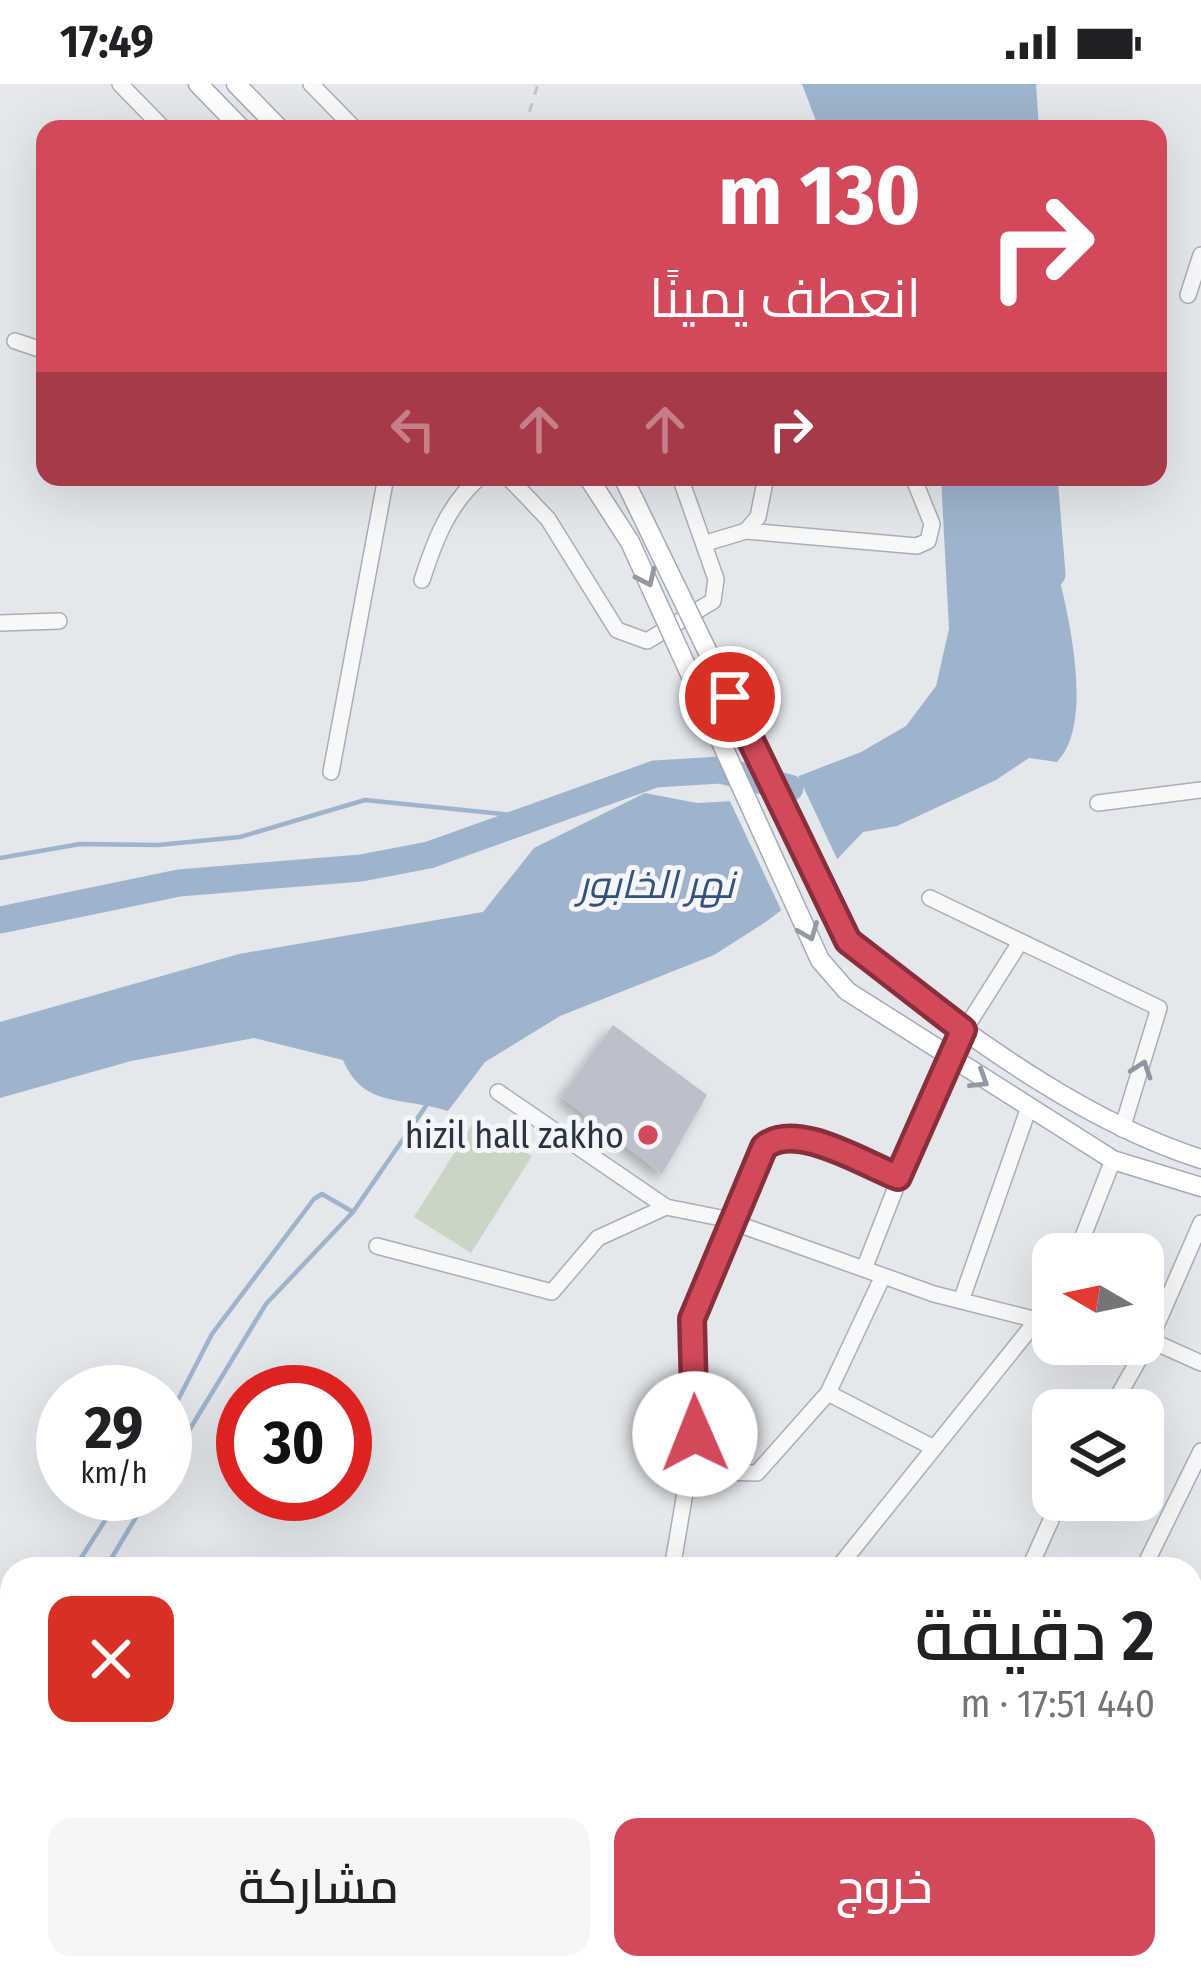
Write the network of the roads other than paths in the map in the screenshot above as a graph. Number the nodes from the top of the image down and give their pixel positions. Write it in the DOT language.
graph roads {
  1 [pos="120,84"];
  2 [pos="198,84"];
  3 [pos="236,84"];
  4 [pos="311,84"];
  5 [pos="155,120"];
  6 [pos="233,120"];
  7 [pos="271,120"];
  8 [pos="346,120"];
  9 [pos="1201,255"];
  10 [pos="1188,295"];
  11 [pos="15,341"];
  12 [pos="36,348"];
  13 [pos="384,486"];
  14 [pos="470,486"];
  15 [pos="517,486"];
  16 [pos="594,486"];
  17 [pos="627,486"];
  18 [pos="684,486"];
  19 [pos="764,486"];
  20 [pos="917,486"];
  21 [pos="746,532"];
  22 [pos="706,543"];
  23 [pos="422,580"];
  24 [pos="59,621"];
  25 [pos="0,623"];
  26 [pos="331,772"];
  27 [pos="1201,790"];
  28 [pos="1098,803"];
  29 [pos="930,898"];
  30 [pos="1018,944"];
  31 [pos="963,1030"];
  32 [pos="946,1059"];
  33 [pos="498,1092"];
  34 [pos="1028,1110"];
  35 [pos="1122,1129"];
  36 [pos="1201,1159"];
  37 [pos="1112,1160"];
  38 [pos="898,1177"];
  39 [pos="1201,1187"];
  40 [pos="666,1207"];
  41 [pos="735,1223"];
  42 [pos="1201,1223"];
  43 [pos="1084,1233"];
  44 [pos="377,1246"];
  45 [pos="864,1269"];
  46 [pos="883,1276"];
  47 [pos="962,1300"];
  48 [pos="1164,1301"];
  49 [pos="1032,1319"];
  50 [pos="1032,1326"];
  51 [pos="1164,1347"];
  52 [pos="1201,1363"];
  53 [pos="828,1394"];
  54 [pos="934,1448"];
  55 [pos="1201,1451"];
  56 [pos="690,1471"];
  57 [pos="1050,1521"];
  58 [pos="674,1557"];
  59 [pos="847,1557"];
  60 [pos="1034,1557"];
  61 [pos="1149,1557"];
  1 -- 5 [label="street"];
  2 -- 6 [label="main road"];
  3 -- 7 [label="main road"];
  4 -- 8 [label="street"];
  9 -- 10 [label="street"];
  11 -- 12 [label="street"];
  13 -- 26 [label="street"];
  14 -- 23 [label="street"];
  15 -- 22 [label="street"];
  16 -- 32 [label="main road, one-way, bridge"];
  17 -- 31 [label="main road, bridge"];
  18 -- 22 [label="street"];
  19 -- 21 [label="street"];
  20 -- 21 [label="street"];
  21 -- 22 [label="street"];
  24 -- 25 [label="street"];
  27 -- 28 [label="street"];
  29 -- 30 [label="street"];
  30 -- 31 [label="street"];
  35 -- 30 [label="street, one-way"];
  31 -- 32 [label="street"];
  31 -- 35 [label="main road"];
  32 -- 34 [label="main road, one-way"];
  32 -- 38 [label="street"];
  33 -- 40 [label="street"];
  34 -- 37 [label="main road"];
  34 -- 47 [label="street"];
  35 -- 36 [label="main road"];
  37 -- 39 [label="main road"];
  37 -- 43 [label="street"];
  38 -- 41 [label="street"];
  38 -- 45 [label="street"];
  40 -- 41 [label="street"];
  40 -- 44 [label="street"];
  41 -- 45 [label="street"];
  41 -- 56 [label="street"];
  42 -- 48 [label="street"];
  45 -- 46 [label="street"];
  46 -- 47 [label="street"];
  46 -- 53 [label="street"];
  47 -- 49 [label="street"];
  50 -- 54 [label="street"];
  51 -- 52 [label="street"];
  53 -- 54 [label="street"];
  53 -- 56 [label="street"];
  54 -- 59 [label="street"];
  55 -- 61 [label="street"];
  56 -- 58 [label="street"];
  57 -- 60 [label="street"];
}
